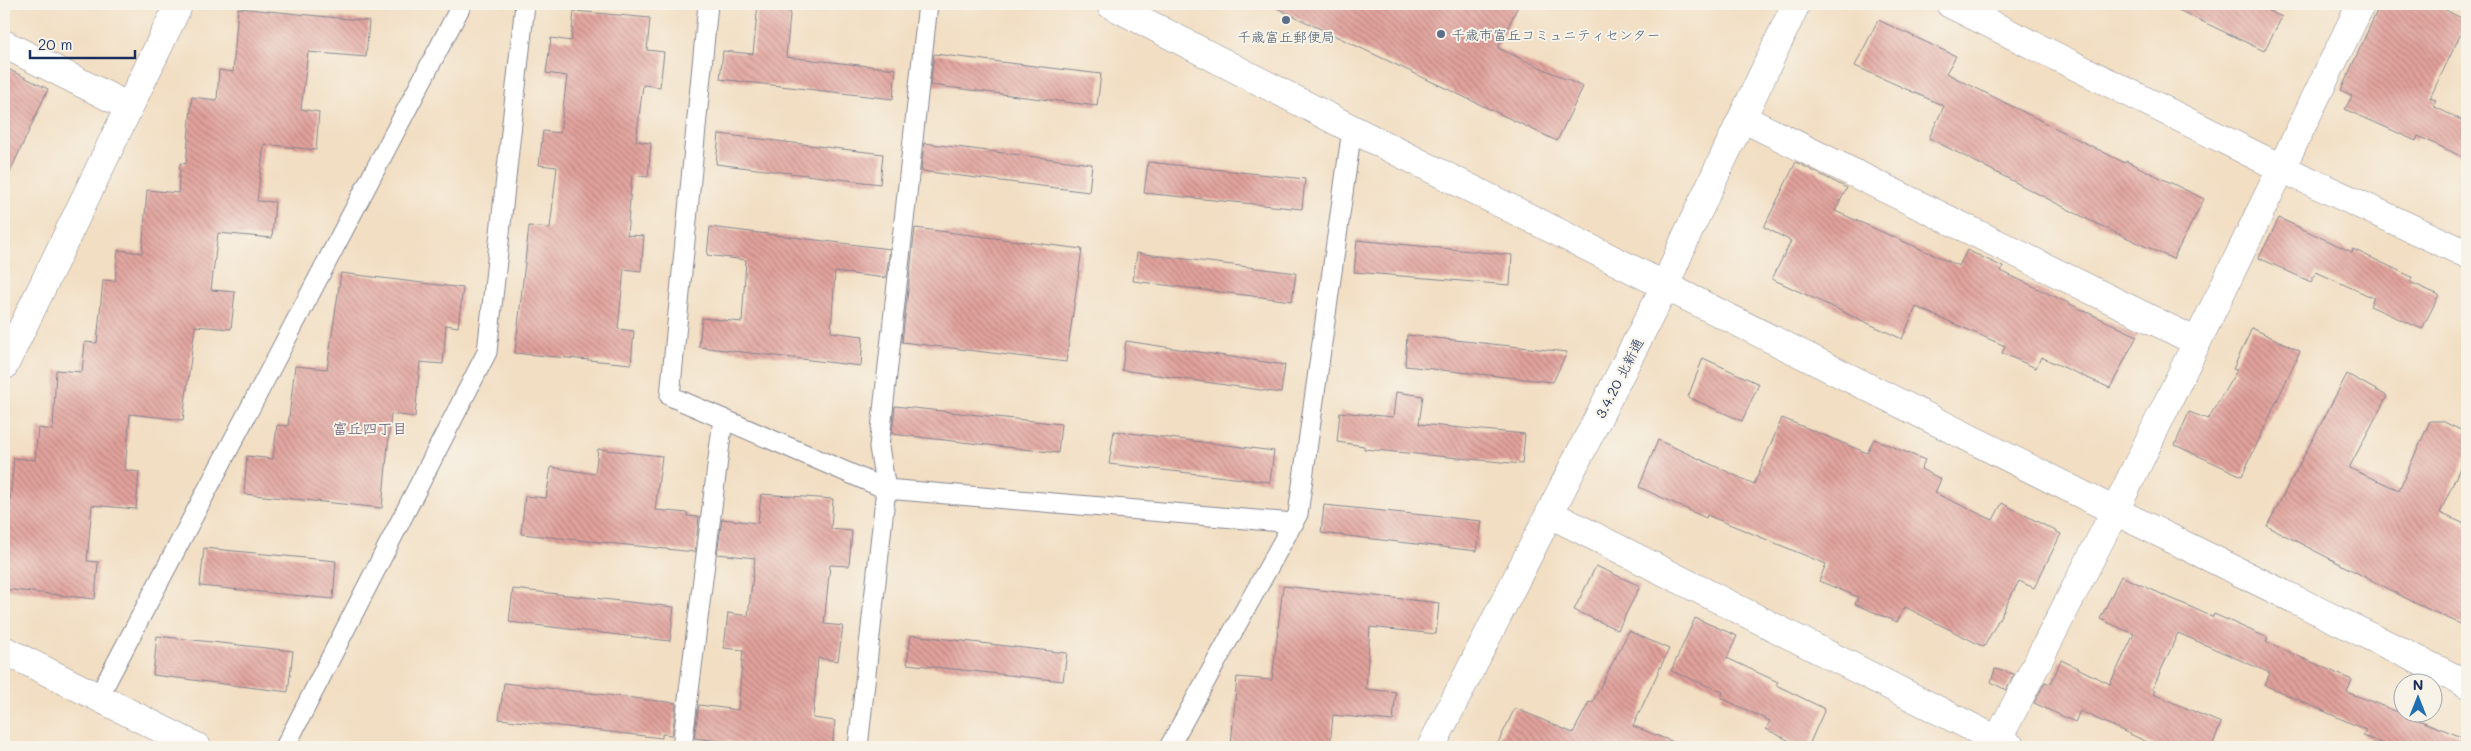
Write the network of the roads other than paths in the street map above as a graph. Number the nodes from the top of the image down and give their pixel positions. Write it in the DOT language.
graph roads {
  1 [pos="179,4"];
  2 [pos="462,4"];
  3 [pos="525,4"];
  4 [pos="708,4"];
  5 [pos="928,4"];
  6 [pos="1110,4"];
  7 [pos="1796,4"];
  8 [pos="1950,4"];
  9 [pos="2361,4"];
  10 [pos="4,44"];
  11 [pos="128,107"];
  12 [pos="1744,118"];
  13 [pos="1352,128"];
  14 [pos="2281,168"];
  15 [pos="2467,254"];
  16 [pos="1666,284"];
  17 [pos="2197,342"];
  18 [pos="4,366"];
  19 [pos="723,419"];
  20 [pos="886,489"];
  21 [pos="2115,511"];
  22 [pos="1550,514"];
  23 [pos="1294,522"];
  24 [pos="4,650"];
  25 [pos="2467,684"];
  26 [pos="98,698"];
  27 [pos="2001,745"];
  28 [pos="197,747"];
  29 [pos="285,747"];
  30 [pos="682,747"];
  31 [pos="858,747"];
  32 [pos="1169,747"];
  33 [pos="1431,747"];
  1 -- 11 [label="street"];
  2 -- 26 [label="lane"];
  3 -- 29 [label="lane"];
  4 -- 19 [label="lane"];
  5 -- 20 [label="lane"];
  6 -- 13 [label="street"];
  7 -- 12 [label="street, 3.4.20 北新通"];
  8 -- 14 [label="street"];
  9 -- 14 [label="street"];
  10 -- 11 [label="street"];
  11 -- 18 [label="street"];
  12 -- 16 [label="street, 3.4.20 北新通"];
  12 -- 17 [label="street"];
  13 -- 16 [label="street"];
  13 -- 23 [label="lane"];
  14 -- 15 [label="street"];
  14 -- 17 [label="street"];
  16 -- 21 [label="street"];
  16 -- 22 [label="street, 3.4.20 北新通"];
  17 -- 21 [label="street"];
  19 -- 20 [label="lane"];
  19 -- 30 [label="lane"];
  20 -- 23 [label="lane"];
  20 -- 31 [label="lane"];
  21 -- 25 [label="street"];
  21 -- 27 [label="street"];
  22 -- 27 [label="street"];
  22 -- 33 [label="street, 3.4.20 北新通"];
  23 -- 32 [label="lane"];
  24 -- 26 [label="street"];
  26 -- 28 [label="street"];
}
